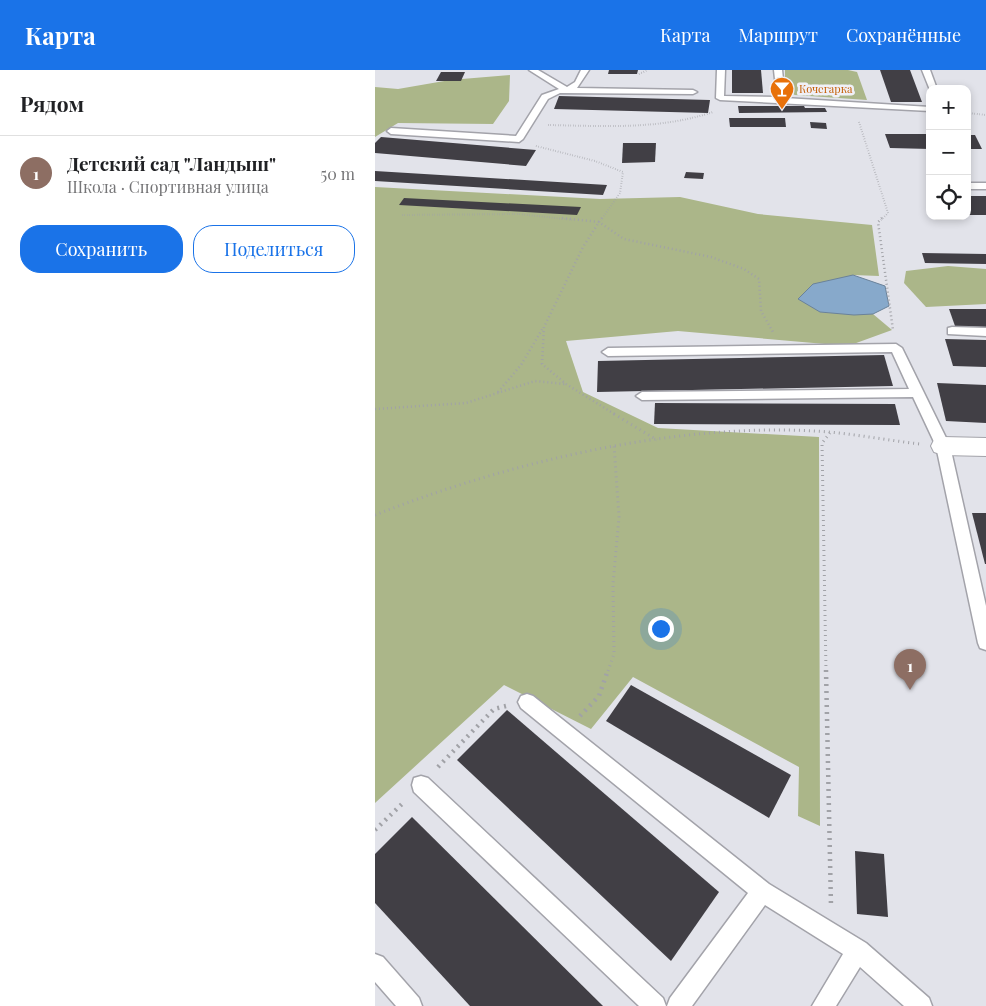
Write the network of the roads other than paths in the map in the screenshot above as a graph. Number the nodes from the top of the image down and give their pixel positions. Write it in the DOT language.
graph roads {
  1 [pos="533,70"];
  2 [pos="585,70"];
  3 [pos="721,70"];
  4 [pos="778,70"];
  5 [pos="926,70"];
  6 [pos="932,85"];
  7 [pos="567,90"];
  8 [pos="693,92"];
  9 [pos="781,100"];
  10 [pos="926,109"];
  11 [pos="391,131"];
  12 [pos="971,186"];
  13 [pos="986,186"];
  14 [pos="952,331"];
  15 [pos="986,332"];
  16 [pos="608,352"];
  17 [pos="918,393"];
  18 [pos="642,396"];
  19 [pos="943,446"];
  20 [pos="986,448"];
  21 [pos="986,643"];
  22 [pos="527,702"];
  23 [pos="421,784"];
  24 [pos="762,891"];
  25 [pos="858,951"];
  26 [pos="375,965"];
  27 [pos="411,1006"];
  28 [pos="655,1006"];
  29 [pos="678,1006"];
  30 [pos="823,1006"];
  31 [pos="921,1006"];
  1 -- 7 [label="lane"];
  2 -- 7 [label="lane"];
  3 -- 9 [label="lane"];
  4 -- 9 [label="lane"];
  5 -- 6 [label="lane"];
  7 -- 8 [label="lane"];
  7 -- 11 [label="lane"];
  9 -- 10 [label="lane"];
  12 -- 13 [label="lane"];
  14 -- 15 [label="lane"];
  16 -- 17 [label="lane"];
  17 -- 18 [label="lane"];
  17 -- 19 [label="lane"];
  19 -- 20 [label="street"];
  19 -- 21 [label="lane"];
  22 -- 24 [label="lane"];
  23 -- 28 [label="lane"];
  24 -- 25 [label="lane"];
  24 -- 29 [label="lane"];
  25 -- 30 [label="lane"];
  25 -- 31 [label="lane"];
  26 -- 27 [label="lane"];
}
